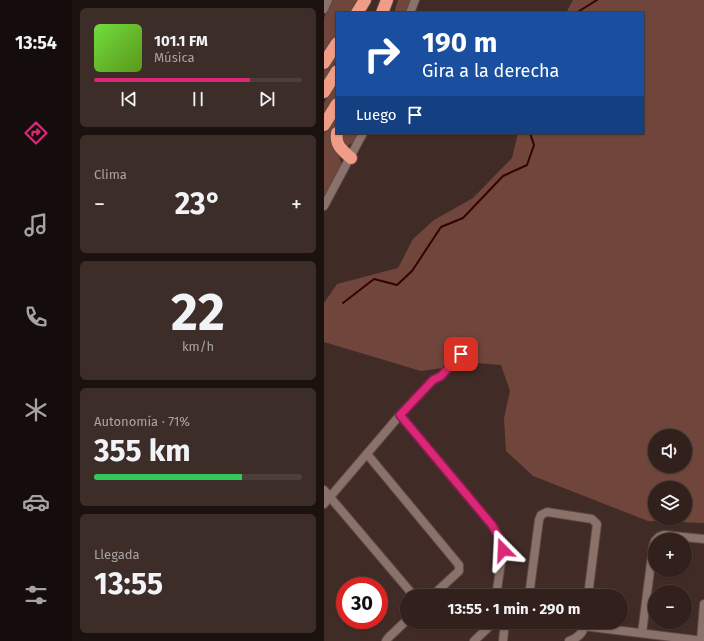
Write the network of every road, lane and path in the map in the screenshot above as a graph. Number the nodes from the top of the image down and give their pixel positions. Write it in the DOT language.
graph roads {
  1 [pos="328,0"];
  2 [pos="365,0"];
  3 [pos="373,0"];
  4 [pos="388,0"];
  5 [pos="415,0"];
  6 [pos="324,9"];
  7 [pos="358,12"];
  8 [pos="367,12"];
  9 [pos="382,12"];
  10 [pos="386,12"];
  11 [pos="410,12"];
  12 [pos="336,46"];
  13 [pos="324,64"];
  14 [pos="336,73"];
  15 [pos="324,92"];
  16 [pos="336,106"];
  17 [pos="324,125"];
  18 [pos="337,134"];
  19 [pos="363,134"];
  20 [pos="351,158"];
  21 [pos="324,206"];
  22 [pos="461,354"];
  23 [pos="400,415"];
  24 [pos="367,454"];
  25 [pos="324,490"];
  26 [pos="330,497"];
  27 [pos="324,504"];
  28 [pos="692,538"];
  29 [pos="704,540"];
  30 [pos="649,577"];
  31 [pos="408,589"];
  32 [pos="440,589"];
  33 [pos="497,589"];
  34 [pos="530,589"];
  35 [pos="589,589"];
  36 [pos="704,604"];
  37 [pos="400,627"];
  38 [pos="487,629"];
  39 [pos="504,629"];
  40 [pos="583,629"];
  41 [pos="617,629"];
  42 [pos="642,633"];
  43 [pos="650,638"];
  44 [pos="702,640"];
  45 [pos="386,641"];
  46 [pos="474,641"];
  47 [pos="503,641"];
  48 [pos="569,641"];
  1 -- 6 [label="street"];
  2 -- 7 [label="highway"];
  3 -- 8 [label="highway"];
  4 -- 9 [label="highway"];
  4 -- 10 [label="highway"];
  5 -- 11 [label="street"];
  12 -- 13 [label="highway"];
  14 -- 15 [label="highway"];
  16 -- 17 [label="highway"];
  18 -- 20 [label="highway"];
  19 -- 20 [label="street"];
  20 -- 21 [label="street"];
  22 -- 23 [label="street"];
  23 -- 24 [label="street"];
  23 -- 33 [label="street"];
  24 -- 26 [label="street"];
  24 -- 32 [label="street"];
  25 -- 26 [label="street"];
  26 -- 27 [label="street"];
  26 -- 31 [label="street"];
  28 -- 29 [label="street"];
  30 -- 42 [label="street"];
  34 -- 35 [label="street"];
  36 -- 44 [label="street"];
  37 -- 45 [label="street"];
  38 -- 46 [label="street"];
  39 -- 47 [label="street"];
  40 -- 48 [label="street"];
  41 -- 42 [label="street"];
  42 -- 43 [label="street"];
  43 -- 44 [label="street"];
}
